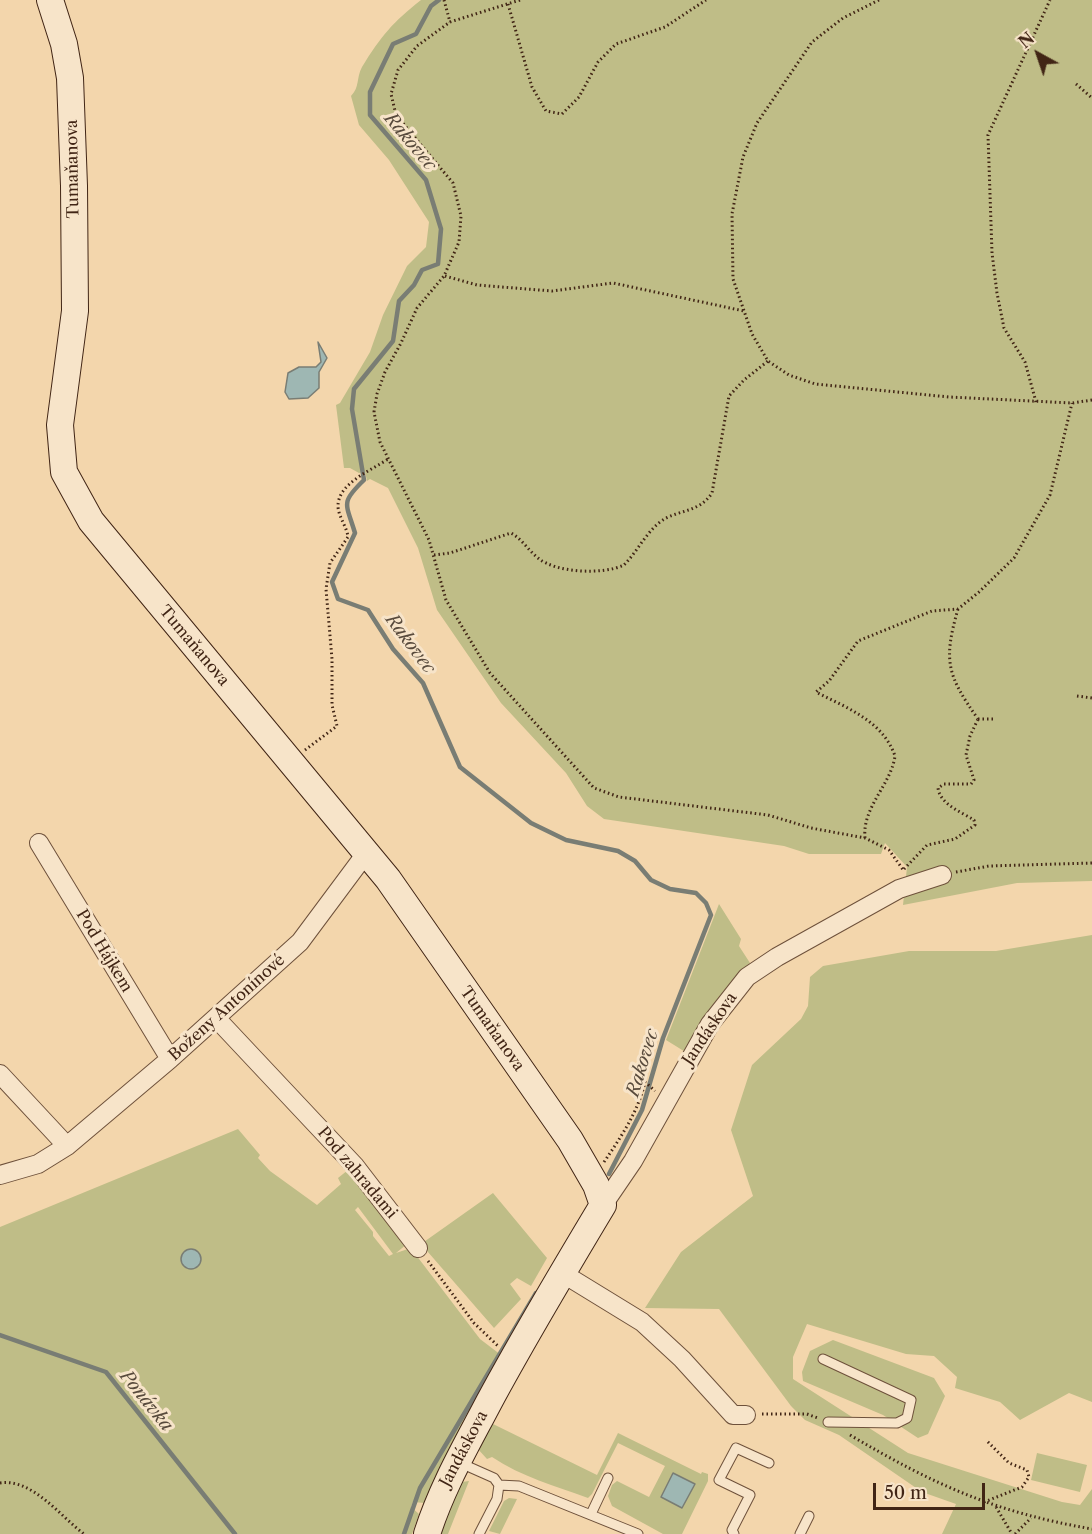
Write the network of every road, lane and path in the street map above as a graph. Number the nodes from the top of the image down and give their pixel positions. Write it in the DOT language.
graph roads {
  1 [pos="50,0"];
  2 [pos="444,0"];
  3 [pos="520,0"];
  4 [pos="706,0"];
  5 [pos="879,0"];
  6 [pos="1050,0"];
  7 [pos="508,4"];
  8 [pos="450,22"];
  9 [pos="1076,84"];
  10 [pos="1092,98"];
  11 [pos="444,276"];
  12 [pos="744,311"];
  13 [pos="768,361"];
  14 [pos="1092,400"];
  15 [pos="1036,402"];
  16 [pos="1072,403"];
  17 [pos="388,459"];
  18 [pos="434,555"];
  19 [pos="958,609"];
  20 [pos="1077,696"];
  21 [pos="1092,698"];
  22 [pos="978,719"];
  23 [pos="996,719"];
  24 [pos="290,762"];
  25 [pos="865,838"];
  26 [pos="39,843"];
  27 [pos="367,852"];
  28 [pos="1092,863"];
  29 [pos="942,875"];
  30 [pos="216,1018"];
  31 [pos="170,1059"];
  32 [pos="0,1074"];
  33 [pos="657,1093"];
  34 [pos="67,1146"];
  35 [pos="601,1166"];
  36 [pos="0,1175"];
  37 [pos="603,1205"];
  38 [pos="418,1248"];
  39 [pos="562,1273"];
  40 [pos="488,1337"];
  41 [pos="823,1359"];
  42 [pos="746,1415"];
  43 [pos="828,1422"];
  44 [pos="987,1441"];
  45 [pos="458,1461"];
  46 [pos="769,1463"];
  47 [pos="608,1478"];
  48 [pos="0,1483"];
  49 [pos="499,1485"];
  50 [pos="983,1503"];
  51 [pos="996,1508"];
  52 [pos="591,1514"];
  53 [pos="809,1516"];
  54 [pos="1032,1518"];
  55 [pos="1092,1529"];
  56 [pos="84,1534"];
  57 [pos="427,1534"];
  58 [pos="479,1534"];
  59 [pos="638,1534"];
  60 [pos="734,1534"];
  61 [pos="800,1534"];
  62 [pos="1014,1534"];
  1 -- 24 [label="street, Tumaňanova"];
  2 -- 8 [label="path"];
  3 -- 7 [label="path"];
  4 -- 7 [label="path"];
  5 -- 12 [label="path"];
  6 -- 15 [label="path"];
  7 -- 8 [label="path"];
  8 -- 11 [label="path"];
  9 -- 10 [label="path"];
  11 -- 12 [label="path"];
  11 -- 17 [label="path"];
  12 -- 13 [label="path"];
  13 -- 15 [label="path"];
  13 -- 18 [label="path"];
  14 -- 16 [label="path"];
  15 -- 16 [label="path"];
  16 -- 19 [label="path"];
  17 -- 18 [label="path"];
  17 -- 24 [label="path"];
  18 -- 25 [label="path"];
  19 -- 22 [label="path"];
  19 -- 25 [label="path"];
  20 -- 21 [label="path"];
  22 -- 23 [label="path"];
  22 -- 25 [label="path"];
  24 -- 27 [label="street, Tumaňanova"];
  26 -- 31 [label="street, Pod Hájkem"];
  27 -- 30 [label="street, Boženy Antonínové"];
  27 -- 37 [label="street, Tumaňanova"];
  28 -- 29 [label="path"];
  29 -- 37 [label="street, Jandáskova"];
  30 -- 31 [label="street, Boženy Antonínové"];
  30 -- 38 [label="street, Pod zahradami"];
  31 -- 34 [label="street, Boženy Antonínové"];
  32 -- 34 [label="street"];
  33 -- 35 [label="path"];
  34 -- 36 [label="street, Boženy Antonínové"];
  37 -- 39 [label="street, Jandáskova"];
  38 -- 40 [label="path"];
  39 -- 42 [label="street"];
  39 -- 45 [label="street, Jandáskova"];
  41 -- 43 [label="lane"];
  42 -- 43 [label="path"];
  43 -- 50 [label="path"];
  44 -- 50 [label="path"];
  45 -- 49 [label="lane"];
  45 -- 57 [label="street, Jandáskova"];
  46 -- 60 [label="lane"];
  47 -- 52 [label="lane"];
  48 -- 56 [label="path"];
  49 -- 52 [label="lane"];
  49 -- 58 [label="lane"];
  50 -- 51 [label="path"];
  51 -- 54 [label="path"];
  51 -- 62 [label="path"];
  52 -- 59 [label="lane"];
  53 -- 61 [label="lane"];
  54 -- 55 [label="path"];
  54 -- 62 [label="path"];
}
